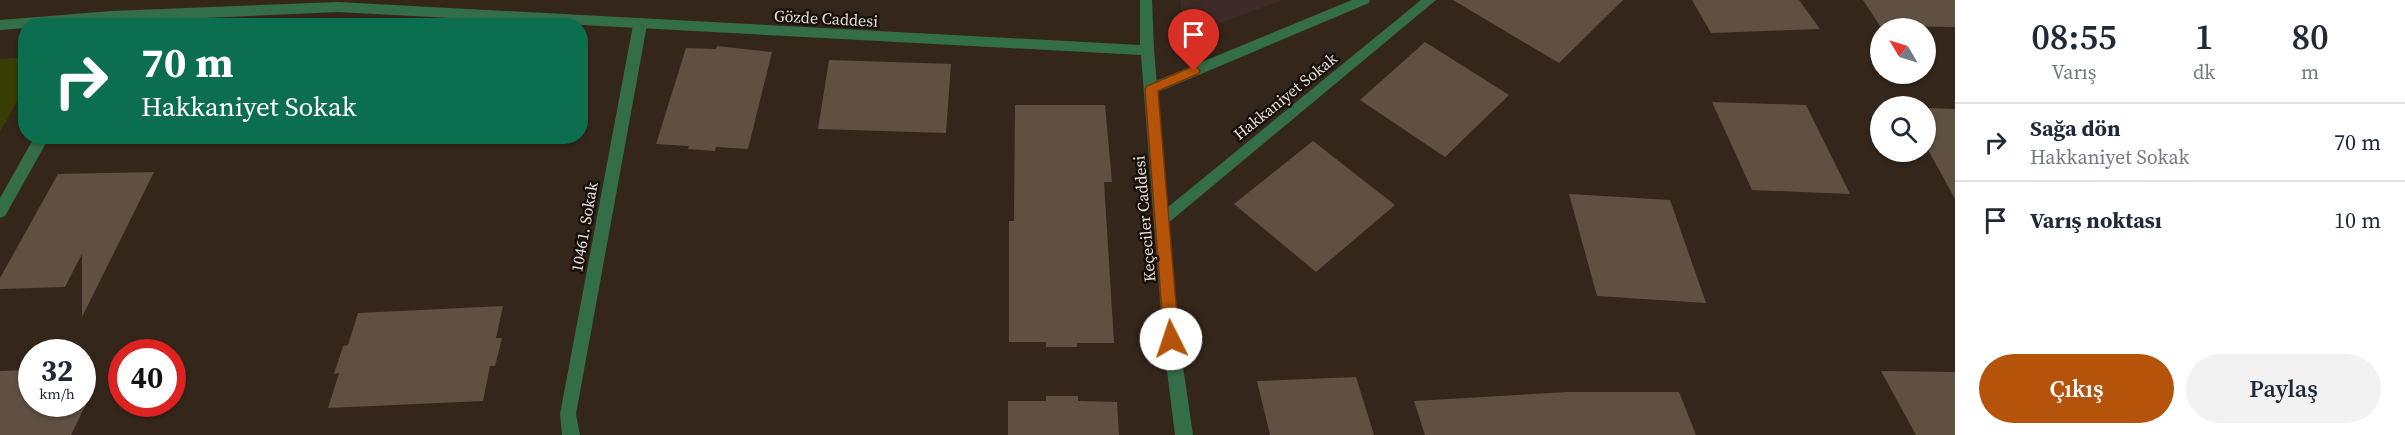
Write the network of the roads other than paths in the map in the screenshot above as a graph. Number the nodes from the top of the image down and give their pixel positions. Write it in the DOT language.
graph roads {
  1 [pos="1146,0"];
  2 [pos="1364,0"];
  3 [pos="1430,0"];
  4 [pos="340,4"];
  5 [pos="149,18"];
  6 [pos="539,18"];
  7 [pos="588,21"];
  8 [pos="18,24"];
  9 [pos="0,25"];
  10 [pos="639,25"];
  11 [pos="1147,50"];
  12 [pos="1151,89"];
  13 [pos="38,144"];
  14 [pos="0,212"];
  15 [pos="1162,220"];
  16 [pos="571,435"];
  17 [pos="1184,435"];
  1 -- 11 [label="street, Keçeciler Caddesi"];
  2 -- 12 [label="street"];
  3 -- 15 [label="street, Hakkaniyet Sokak"];
  4 -- 5 [label="street, Gözde Caddesi"];
  4 -- 6 [label="street, Gözde Caddesi"];
  7 -- 10 [label="street, Gözde Caddesi"];
  8 -- 9 [label="street, Gözde Caddesi"];
  10 -- 11 [label="street, Gözde Caddesi"];
  10 -- 16 [label="street, 10461. Sokak"];
  11 -- 12 [label="street, Keçeciler Caddesi"];
  12 -- 15 [label="street, Keçeciler Caddesi"];
  13 -- 14 [label="street"];
  15 -- 17 [label="street, Keçeciler Caddesi"];
}
